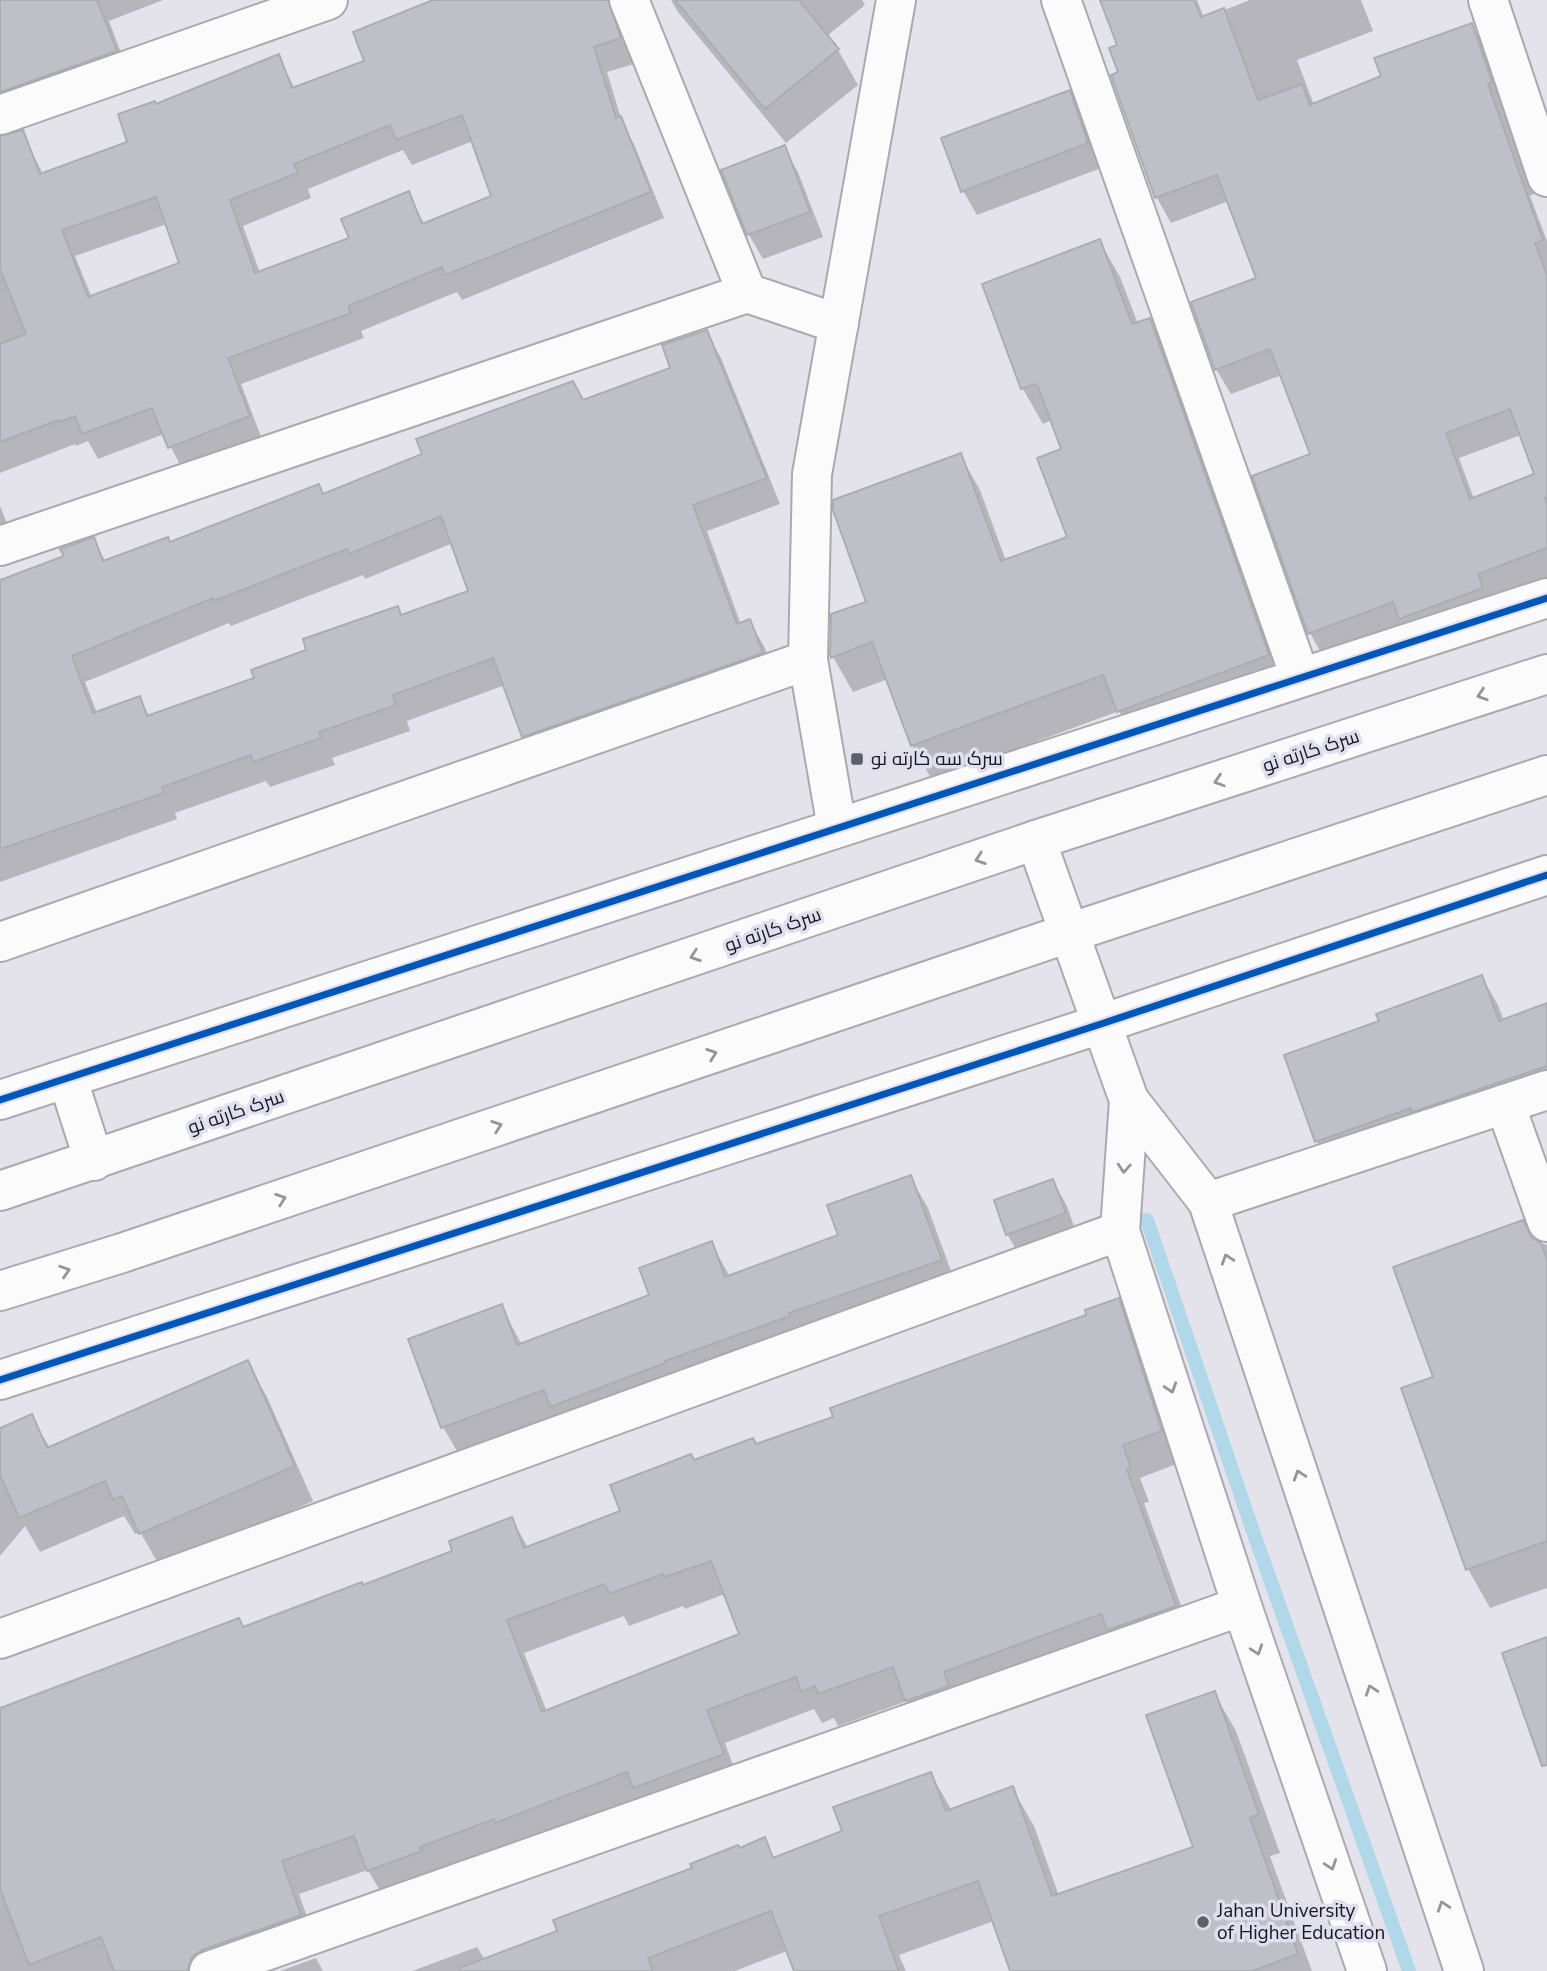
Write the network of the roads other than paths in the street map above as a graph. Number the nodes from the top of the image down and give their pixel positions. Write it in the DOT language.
graph roads {
  1 [pos="328,0"];
  2 [pos="629,0"];
  3 [pos="896,0"];
  4 [pos="1060,0"];
  5 [pos="1488,0"];
  6 [pos="0,115"];
  7 [pos="1547,177"];
  8 [pos="747,293"];
  9 [pos="839,324"];
  10 [pos="0,546"];
  11 [pos="1547,597"];
  12 [pos="808,660"];
  13 [pos="1547,674"];
  14 [pos="1300,677"];
  15 [pos="1547,775"];
  16 [pos="838,828"];
  17 [pos="1036,840"];
  18 [pos="1547,874"];
  19 [pos="1069,933"];
  20 [pos="0,942"];
  21 [pos="1101,1024"];
  22 [pos="68,1080"];
  23 [pos="1547,1090"];
  24 [pos="0,1100"];
  25 [pos="1129,1100"];
  26 [pos="1505,1104"];
  27 [pos="94,1161"];
  28 [pos="0,1191"];
  29 [pos="1208,1202"];
  30 [pos="1547,1222"];
  31 [pos="1120,1231"];
  32 [pos="0,1292"];
  33 [pos="0,1380"];
  34 [pos="1242,1606"];
  35 [pos="0,1639"];
  36 [pos="1359,1969"];
  37 [pos="209,1971"];
  38 [pos="1464,1971"];
  1 -- 6 [label="main road"];
  2 -- 8 [label="main road"];
  3 -- 9 [label="main road"];
  4 -- 14 [label="main road"];
  5 -- 7 [label="main road"];
  8 -- 9 [label="main road"];
  8 -- 10 [label="main road"];
  9 -- 12 [label="main road"];
  11 -- 14 [label="main road"];
  12 -- 16 [label="main road"];
  12 -- 20 [label="main road"];
  13 -- 17 [label="main road, سرک کارته نو, one-way"];
  14 -- 16 [label="main road"];
  15 -- 19 [label="main road"];
  16 -- 22 [label="main road"];
  17 -- 19 [label="main road"];
  17 -- 27 [label="main road, سرک کارته نو, one-way"];
  18 -- 21 [label="main road"];
  19 -- 21 [label="main road"];
  32 -- 19 [label="main road, one-way"];
  21 -- 25 [label="main road"];
  21 -- 33 [label="main road"];
  22 -- 24 [label="main road"];
  22 -- 27 [label="main road"];
  23 -- 26 [label="main road"];
  25 -- 29 [label="main road"];
  25 -- 31 [label="main road, one-way"];
  26 -- 29 [label="main road"];
  26 -- 30 [label="main road"];
  27 -- 28 [label="main road, سرک کارته نو"];
  38 -- 29 [label="main road, one-way"];
  31 -- 34 [label="main road, one-way"];
  31 -- 35 [label="main road"];
  34 -- 36 [label="main road, one-way"];
  34 -- 37 [label="main road"];
}
